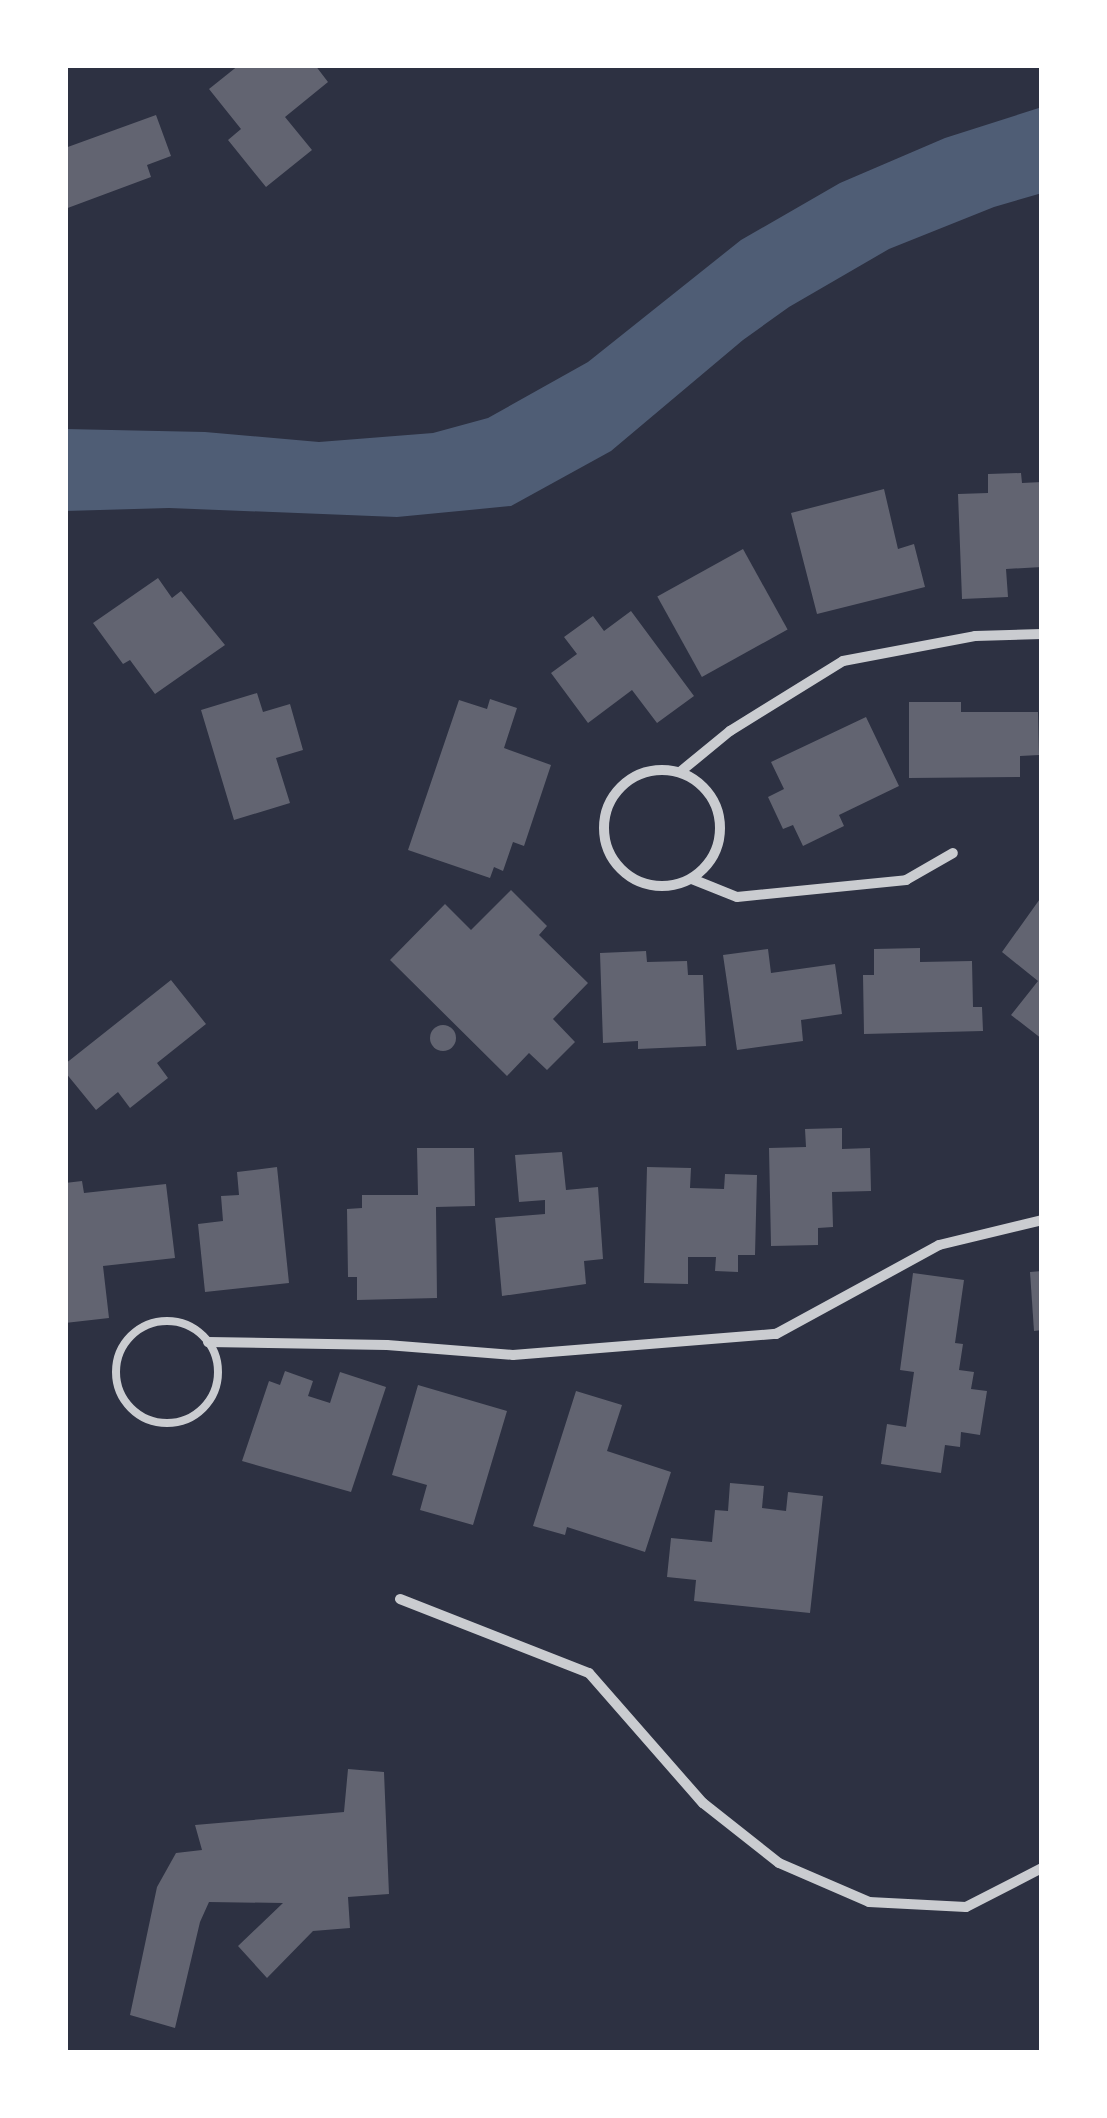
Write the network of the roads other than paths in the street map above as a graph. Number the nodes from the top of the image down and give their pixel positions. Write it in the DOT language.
graph roads {
  1 [pos="1042,634"];
  2 [pos="680,772"];
  3 [pos="954,853"];
  4 [pos="692,879"];
  5 [pos="1042,1220"];
  6 [pos="208,1342"];
  7 [pos="400,1599"];
  8 [pos="1042,1868"];
  1 -- 2 [label="street"];
  2 -- 4 [label="street"];
  2 -- 4 [label="street"];
  3 -- 4 [label="street"];
  5 -- 6 [label="street"];
  6 -- 6 [label="lane"];
  7 -- 8 [label="street"];
}
